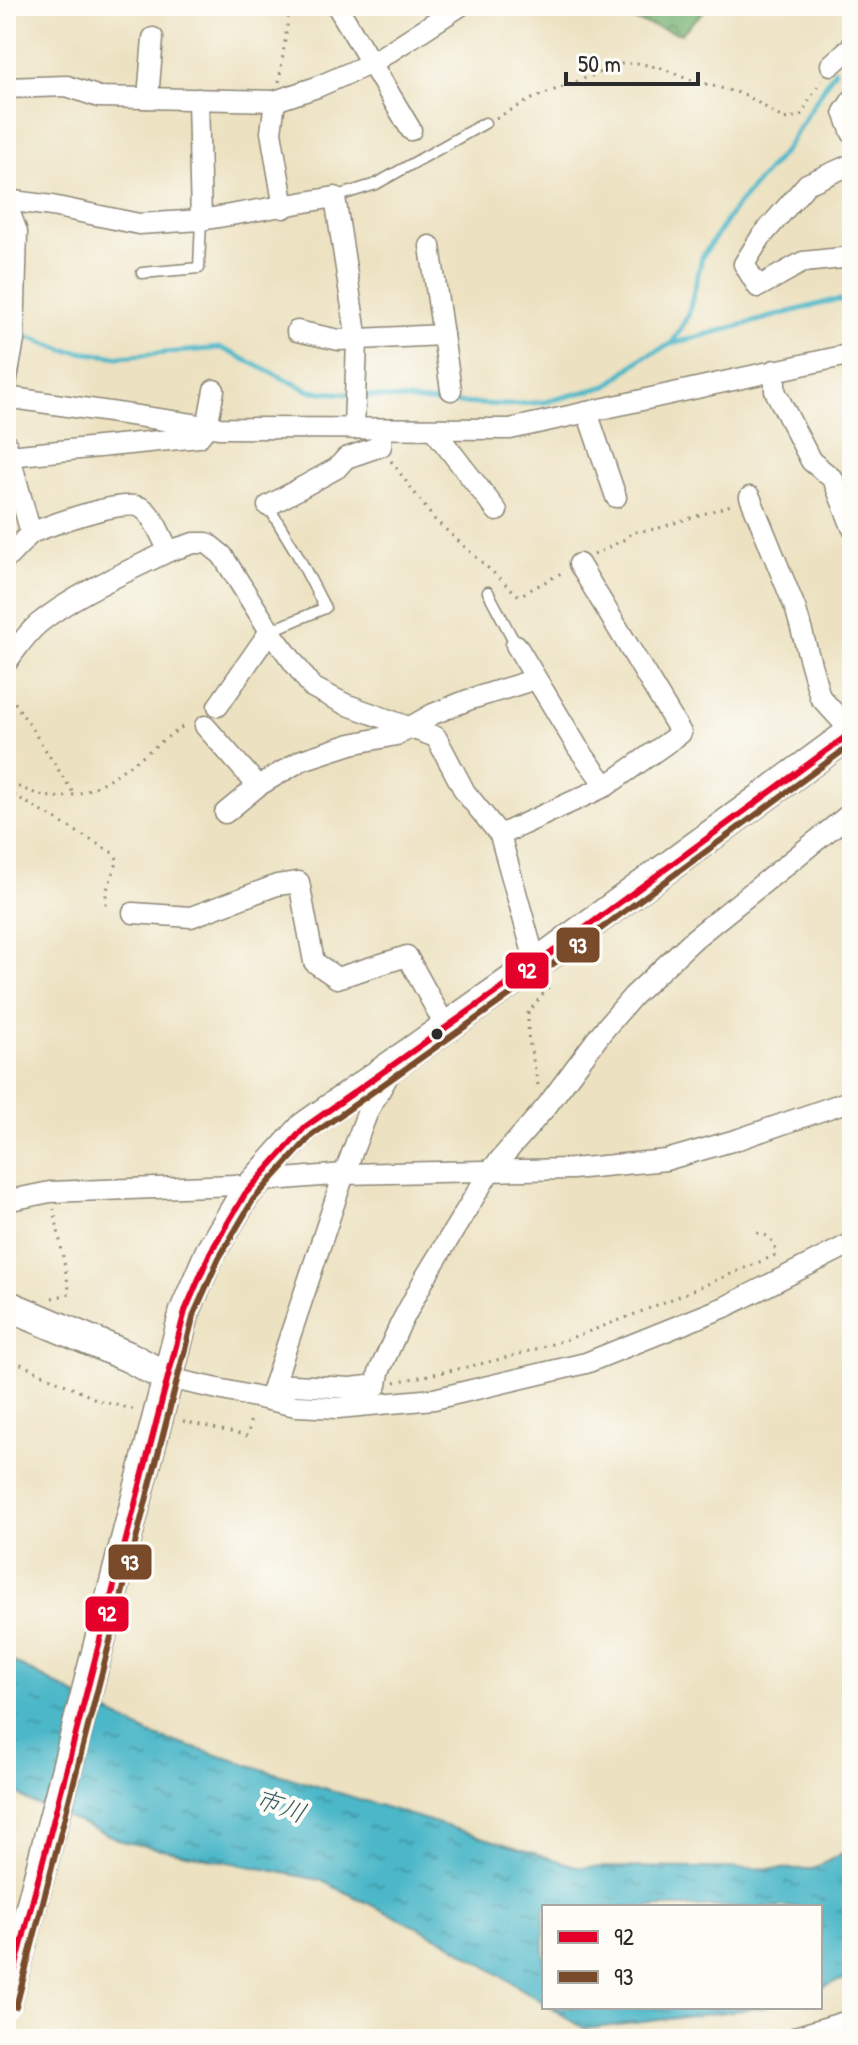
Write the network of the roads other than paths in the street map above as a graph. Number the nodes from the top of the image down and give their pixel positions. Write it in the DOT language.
graph roads {
  1 [pos="337,6"];
  2 [pos="460,6"];
  3 [pos="153,38"];
  4 [pos="852,46"];
  5 [pos="372,63"];
  6 [pos="831,65"];
  7 [pos="6,88"];
  8 [pos="148,98"];
  9 [pos="198,99"];
  10 [pos="852,100"];
  11 [pos="275,101"];
  12 [pos="485,123"];
  13 [pos="411,130"];
  14 [pos="852,133"];
  15 [pos="852,164"];
  16 [pos="335,197"];
  17 [pos="6,201"];
  18 [pos="284,208"];
  19 [pos="201,220"];
  20 [pos="430,246"];
  21 [pos="852,257"];
  22 [pos="142,273"];
  23 [pos="12,308"];
  24 [pos="297,331"];
  25 [pos="443,335"];
  26 [pos="357,340"];
  27 [pos="852,354"];
  28 [pos="775,370"];
  29 [pos="6,384"];
  30 [pos="214,390"];
  31 [pos="451,390"];
  32 [pos="6,397"];
  33 [pos="587,412"];
  34 [pos="207,427"];
  35 [pos="354,429"];
  36 [pos="434,430"];
  37 [pos="381,438"];
  38 [pos="7,450"];
  39 [pos="842,476"];
  40 [pos="616,497"];
  41 [pos="750,497"];
  42 [pos="268,506"];
  43 [pos="497,511"];
  44 [pos="852,527"];
  45 [pos="31,533"];
  46 [pos="169,551"];
  47 [pos="6,559"];
  48 [pos="579,564"];
  49 [pos="488,592"];
  50 [pos="270,631"];
  51 [pos="516,645"];
  52 [pos="6,663"];
  53 [pos="536,679"];
  54 [pos="218,706"];
  55 [pos="205,726"];
  56 [pos="410,727"];
  57 [pos="852,732"];
  58 [pos="258,786"];
  59 [pos="606,786"];
  60 [pos="852,812"];
  61 [pos="225,813"];
  62 [pos="500,835"];
  63 [pos="133,913"];
  64 [pos="536,964"];
  65 [pos="446,1027"];
  66 [pos="398,1061"];
  67 [pos="852,1100"];
  68 [pos="490,1171"];
  69 [pos="344,1174"];
  70 [pos="273,1180"];
  71 [pos="235,1185"];
  72 [pos="6,1201"];
  73 [pos="852,1243"];
  74 [pos="6,1305"];
  75 [pos="166,1384"];
  76 [pos="272,1392"];
  77 [pos="6,2004"];
  78 [pos="852,2023"];
  79 [pos="799,2039"];
  1 -- 5 [label="street"];
  2 -- 5 [label="street"];
  3 -- 8 [label="street"];
  4 -- 6 [label="street"];
  5 -- 11 [label="street"];
  5 -- 13 [label="street"];
  7 -- 8 [label="street"];
  8 -- 9 [label="street"];
  9 -- 11 [label="street"];
  9 -- 19 [label="street"];
  10 -- 14 [label="street"];
  11 -- 18 [label="street"];
  12 -- 16 [label="lane"];
  15 -- 21 [label="street"];
  16 -- 18 [label="street"];
  16 -- 26 [label="street"];
  17 -- 19 [label="street"];
  17 -- 23 [label="street"];
  18 -- 19 [label="street"];
  19 -- 22 [label="lane"];
  20 -- 25 [label="street"];
  23 -- 29 [label="street"];
  24 -- 26 [label="street"];
  25 -- 26 [label="street"];
  25 -- 31 [label="street"];
  26 -- 35 [label="street"];
  27 -- 28 [label="street"];
  28 -- 33 [label="street"];
  28 -- 39 [label="street"];
  30 -- 34 [label="street"];
  32 -- 34 [label="street"];
  33 -- 36 [label="street"];
  33 -- 40 [label="street"];
  34 -- 35 [label="street"];
  34 -- 38 [label="street"];
  35 -- 37 [label="street"];
  36 -- 37 [label="street"];
  36 -- 43 [label="street"];
  37 -- 42 [label="street"];
  38 -- 45 [label="street"];
  39 -- 44 [label="street"];
  41 -- 57 [label="street"];
  42 -- 50 [label="lane"];
  45 -- 46 [label="street"];
  45 -- 47 [label="street"];
  46 -- 50 [label="street"];
  46 -- 52 [label="street"];
  48 -- 59 [label="street"];
  49 -- 51 [label="lane"];
  50 -- 54 [label="street"];
  50 -- 56 [label="street"];
  51 -- 53 [label="street"];
  53 -- 56 [label="street"];
  53 -- 59 [label="street"];
  55 -- 58 [label="street"];
  56 -- 58 [label="street"];
  56 -- 62 [label="street"];
  57 -- 64 [label="main road"];
  58 -- 61 [label="street"];
  59 -- 62 [label="street"];
  60 -- 68 [label="street"];
  62 -- 64 [label="street"];
  63 -- 65 [label="street"];
  64 -- 65 [label="main road"];
  65 -- 66 [label="main road"];
  66 -- 69 [label="street"];
  66 -- 75 [label="main road"];
  67 -- 68 [label="street"];
  68 -- 69 [label="street"];
  68 -- 76 [label="street"];
  69 -- 70 [label="street"];
  69 -- 76 [label="street"];
  71 -- 72 [label="street"];
  73 -- 76 [label="street"];
  74 -- 75 [label="main road"];
  75 -- 76 [label="street"];
  75 -- 77 [label="main road, bridge"];
  78 -- 79 [label="street"];
}
